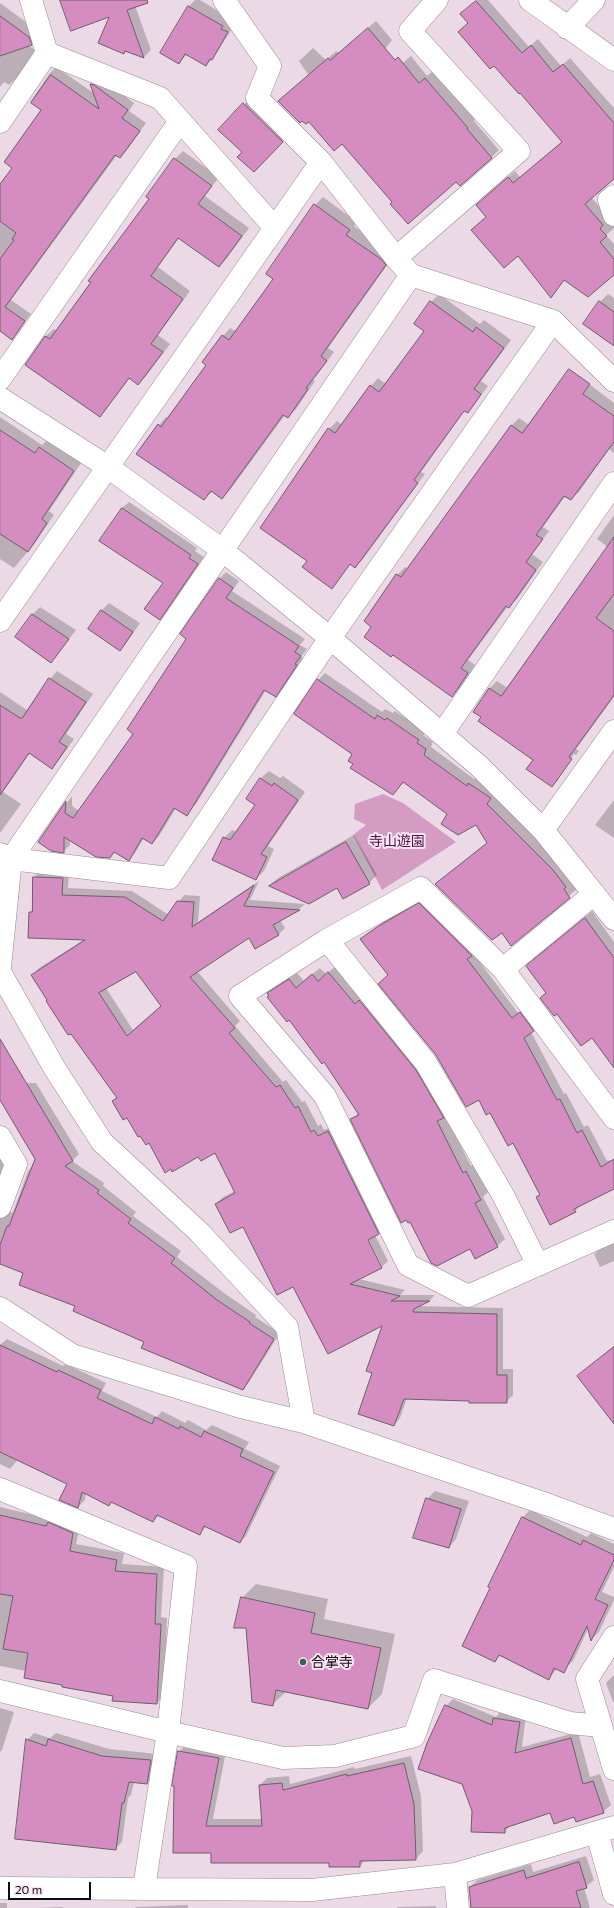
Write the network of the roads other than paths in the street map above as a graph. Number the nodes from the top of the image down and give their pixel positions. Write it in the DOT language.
graph roads {
  1 [pos="32,0"];
  2 [pos="224,0"];
  3 [pos="437,0"];
  4 [pos="530,0"];
  5 [pos="594,0"];
  6 [pos="567,28"];
  7 [pos="47,53"];
  8 [pos="614,60"];
  9 [pos="180,121"];
  10 [pos="0,122"];
  11 [pos="321,162"];
  12 [pos="614,196"];
  13 [pos="614,214"];
  14 [pos="275,228"];
  15 [pos="396,258"];
  16 [pos="411,275"];
  17 [pos="553,321"];
  18 [pos="0,379"];
  19 [pos="614,381"];
  20 [pos="0,398"];
  21 [pos="108,467"];
  22 [pos="614,483"];
  23 [pos="222,550"];
  24 [pos="0,621"];
  25 [pos="330,638"];
  26 [pos="614,731"];
  27 [pos="442,734"];
  28 [pos="543,830"];
  29 [pos="6,857"];
  30 [pos="594,894"];
  31 [pos="614,919"];
  32 [pos="326,940"];
  33 [pos="0,967"];
  34 [pos="503,969"];
  35 [pos="0,972"];
  36 [pos="614,1118"];
  37 [pos="0,1137"];
  38 [pos="0,1207"];
  39 [pos="614,1231"];
  40 [pos="538,1265"];
  41 [pos="0,1308"];
  42 [pos="304,1422"];
  43 [pos="0,1489"];
  44 [pos="614,1528"];
  45 [pos="614,1637"];
  46 [pos="0,1691"];
  47 [pos="601,1726"];
  48 [pos="168,1732"];
  49 [pos="614,1769"];
  50 [pos="605,1830"];
  51 [pos="455,1874"];
  52 [pos="0,1888"];
  53 [pos="144,1888"];
  54 [pos="614,1894"];
  55 [pos="313,1899"];
  56 [pos="458,1908"];
  1 -- 7 [label="street"];
  2 -- 11 [label="street"];
  3 -- 15 [label="street"];
  4 -- 6 [label="street"];
  5 -- 6 [label="street"];
  6 -- 8 [label="street"];
  7 -- 9 [label="street"];
  7 -- 10 [label="street"];
  9 -- 14 [label="street"];
  9 -- 18 [label="street"];
  11 -- 14 [label="street"];
  11 -- 15 [label="street"];
  12 -- 13 [label="street"];
  14 -- 21 [label="street"];
  15 -- 16 [label="street"];
  16 -- 17 [label="street"];
  16 -- 23 [label="street"];
  17 -- 19 [label="street"];
  17 -- 25 [label="street"];
  20 -- 21 [label="street"];
  21 -- 23 [label="street"];
  21 -- 24 [label="street"];
  22 -- 27 [label="street"];
  23 -- 25 [label="street"];
  23 -- 29 [label="street"];
  25 -- 27 [label="street"];
  25 -- 29 [label="street"];
  26 -- 28 [label="street"];
  27 -- 28 [label="street"];
  28 -- 30 [label="street"];
  29 -- 33 [label="street"];
  30 -- 31 [label="street"];
  30 -- 34 [label="street"];
  32 -- 34 [label="street"];
  32 -- 40 [label="street"];
  32 -- 40 [label="street"];
  34 -- 36 [label="street"];
  35 -- 42 [label="street"];
  37 -- 38 [label="street"];
  39 -- 40 [label="street"];
  41 -- 42 [label="street"];
  42 -- 44 [label="street"];
  43 -- 48 [label="street"];
  45 -- 47 [label="street"];
  46 -- 48 [label="street"];
  47 -- 48 [label="street"];
  47 -- 49 [label="street"];
  48 -- 53 [label="street"];
  50 -- 51 [label="street"];
  50 -- 54 [label="street"];
  51 -- 55 [label="street"];
  51 -- 56 [label="street"];
  52 -- 53 [label="street"];
  53 -- 55 [label="street"];
}
